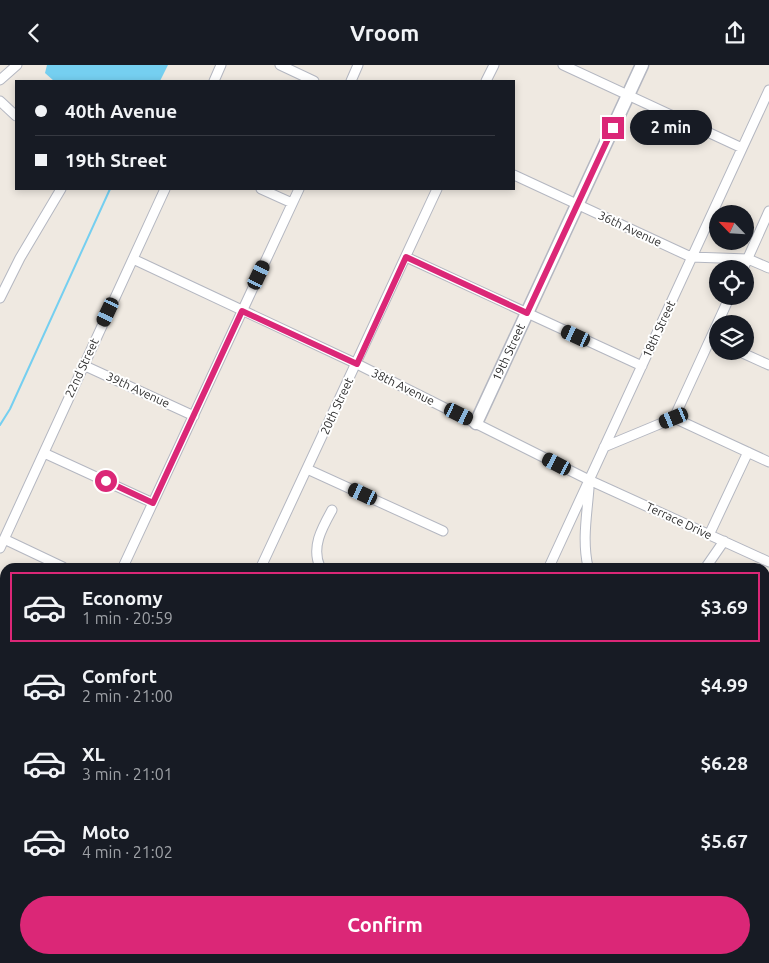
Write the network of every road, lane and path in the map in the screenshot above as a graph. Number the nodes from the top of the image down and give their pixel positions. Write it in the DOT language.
graph roads {
  1 [pos="17,65"];
  2 [pos="221,65"];
  3 [pos="280,65"];
  4 [pos="358,65"];
  5 [pos="494,65"];
  6 [pos="563,65"];
  7 [pos="642,65"];
  8 [pos="0,80"];
  9 [pos="214,80"];
  10 [pos="312,80"];
  11 [pos="351,80"];
  12 [pos="486,80"];
  13 [pos="769,90"];
  14 [pos="628,95"];
  15 [pos="0,101"];
  16 [pos="15,115"];
  17 [pos="742,147"];
  18 [pos="515,175"];
  19 [pos="60,190"];
  20 [pos="165,190"];
  21 [pos="263,190"];
  22 [pos="298,190"];
  23 [pos="437,190"];
  24 [pos="292,203"];
  25 [pos="577,204"];
  26 [pos="769,211"];
  27 [pos="406,257"];
  28 [pos="691,257"];
  29 [pos="133,259"];
  30 [pos="748,259"];
  31 [pos="769,268"];
  32 [pos="0,298"];
  33 [pos="242,311"];
  34 [pos="527,313"];
  35 [pos="709,350"];
  36 [pos="754,358"];
  37 [pos="357,364"];
  38 [pos="83,365"];
  39 [pos="769,365"];
  40 [pos="642,366"];
  41 [pos="194,415"];
  42 [pos="674,418"];
  43 [pos="476,423"];
  44 [pos="604,447"];
  45 [pos="748,452"];
  46 [pos="44,453"];
  47 [pos="769,462"];
  48 [pos="307,469"];
  49 [pos="589,480"];
  50 [pos="153,503"];
  51 [pos="332,510"];
  52 [pos="443,531"];
  53 [pos="709,535"];
  54 [pos="4,539"];
  55 [pos="724,541"];
  56 [pos="0,548"];
  57 [pos="769,562"];
  58 [pos="55,563"];
  59 [pos="125,563"];
  60 [pos="263,563"];
  61 [pos="319,563"];
  62 [pos="551,563"];
  63 [pos="587,563"];
  64 [pos="709,563"];
  1 -- 8 [label="street"];
  2 -- 9 [label="street"];
  3 -- 10 [label="street"];
  4 -- 11 [label="street"];
  5 -- 12 [label="street"];
  6 -- 14 [label="street"];
  7 -- 14 [label="street, 19th Street"];
  13 -- 17 [label="street, 18th Street"];
  14 -- 17 [label="street"];
  14 -- 25 [label="street, 19th Street"];
  15 -- 16 [label="street"];
  17 -- 28 [label="street, 18th Street"];
  18 -- 25 [label="street, 36th Avenue"];
  19 -- 32 [label="street"];
  20 -- 29 [label="street, 22nd Street"];
  21 -- 24 [label="street"];
  22 -- 24 [label="street"];
  23 -- 27 [label="street, 20th Street"];
  24 -- 33 [label="street"];
  25 -- 28 [label="street, 36th Avenue"];
  25 -- 34 [label="street, 19th Street"];
  26 -- 30 [label="street"];
  27 -- 34 [label="street"];
  27 -- 37 [label="street, 20th Street"];
  28 -- 30 [label="street"];
  28 -- 40 [label="street, 18th Street"];
  29 -- 33 [label="street, 38th Avenue"];
  29 -- 38 [label="street, 22nd Street"];
  30 -- 31 [label="street"];
  33 -- 37 [label="street, 38th Avenue"];
  33 -- 41 [label="street"];
  34 -- 40 [label="street"];
  34 -- 43 [label="street, 19th Street"];
  35 -- 42 [label="street"];
  36 -- 39 [label="street"];
  37 -- 43 [label="street, 38th Avenue"];
  37 -- 48 [label="street, 20th Street"];
  38 -- 41 [label="street, 39th Avenue"];
  38 -- 46 [label="street, 22nd Street"];
  40 -- 44 [label="street, 18th Street"];
  41 -- 50 [label="street"];
  42 -- 44 [label="street"];
  42 -- 45 [label="street"];
  43 -- 49 [label="street, 38th Avenue"];
  44 -- 49 [label="street, 18th Street"];
  45 -- 47 [label="street"];
  45 -- 53 [label="street"];
  46 -- 50 [label="street"];
  46 -- 54 [label="street, 22nd Street"];
  48 -- 52 [label="street"];
  48 -- 60 [label="street, 20th Street"];
  49 -- 53 [label="street, Terrace Drive"];
  49 -- 62 [label="street, 18th Street"];
  49 -- 63 [label="street"];
  50 -- 59 [label="street"];
  51 -- 61 [label="street"];
  53 -- 55 [label="street, Terrace Drive"];
  54 -- 56 [label="street, 22nd Street"];
  54 -- 58 [label="street"];
  55 -- 57 [label="street, Terrace Drive"];
  55 -- 64 [label="street"];
}
